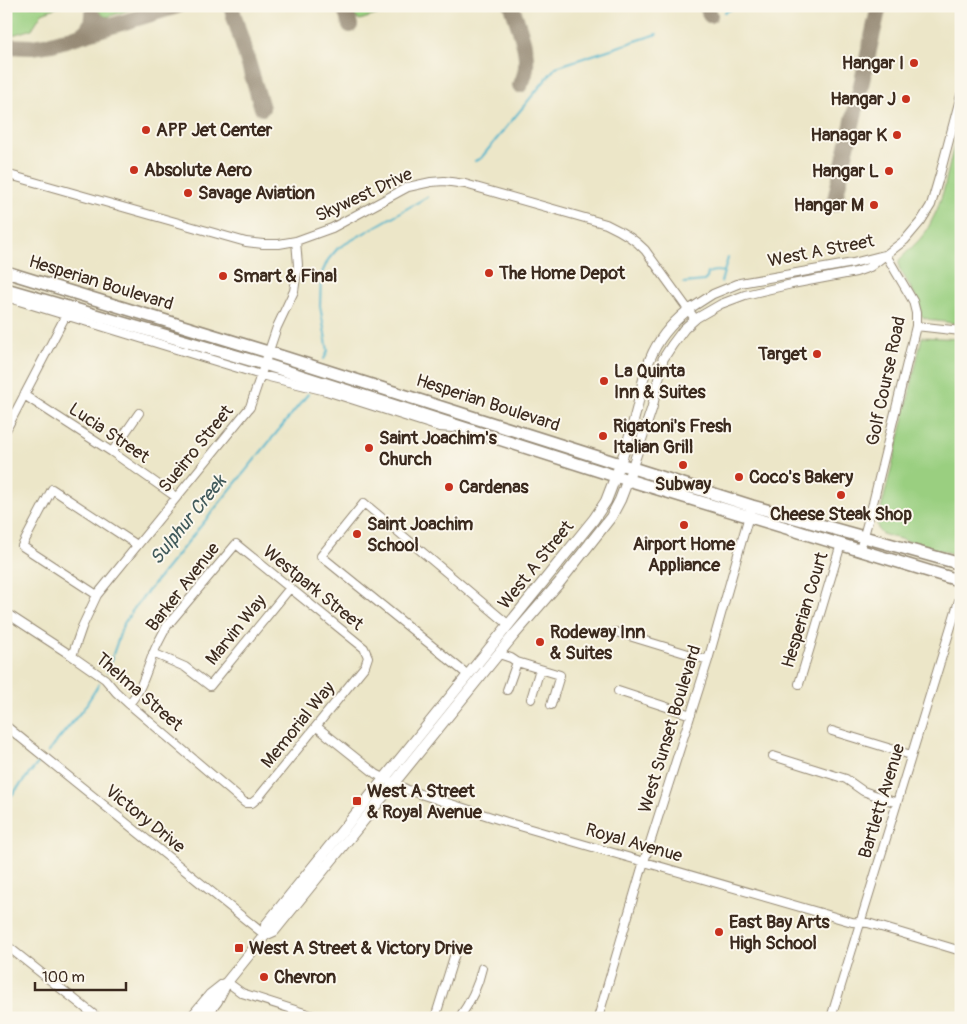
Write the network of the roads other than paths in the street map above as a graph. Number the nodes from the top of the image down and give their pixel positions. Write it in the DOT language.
graph roads {
  1 [pos="961,96"];
  2 [pos="6,174"];
  3 [pos="296,241"];
  4 [pos="886,255"];
  5 [pos="6,272"];
  6 [pos="6,289"];
  7 [pos="6,298"];
  8 [pos="688,310"];
  9 [pos="66,315"];
  10 [pos="695,319"];
  11 [pos="916,326"];
  12 [pos="961,331"];
  13 [pos="268,352"];
  14 [pos="263,370"];
  15 [pos="24,395"];
  16 [pos="139,413"];
  17 [pos="6,430"];
  18 [pos="112,452"];
  19 [pos="620,464"];
  20 [pos="632,468"];
  21 [pos="615,476"];
  22 [pos="628,480"];
  23 [pos="176,497"];
  24 [pos="750,512"];
  25 [pos="864,537"];
  26 [pos="236,544"];
  27 [pos="840,544"];
  28 [pos="137,546"];
  29 [pos="860,550"];
  30 [pos="961,564"];
  31 [pos="557,565"];
  32 [pos="961,581"];
  33 [pos="559,583"];
  34 [pos="290,588"];
  35 [pos="961,594"];
  36 [pos="97,595"];
  37 [pos="6,613"];
  38 [pos="508,625"];
  39 [pos="616,632"];
  40 [pos="513,636"];
  41 [pos="153,653"];
  42 [pos="499,654"];
  43 [pos="72,656"];
  44 [pos="368,657"];
  45 [pos="708,660"];
  46 [pos="517,662"];
  47 [pos="540,669"];
  48 [pos="468,675"];
  49 [pos="798,684"];
  50 [pos="507,690"];
  51 [pos="618,691"];
  52 [pos="531,699"];
  53 [pos="129,704"];
  54 [pos="551,704"];
  55 [pos="691,715"];
  56 [pos="6,726"];
  57 [pos="317,727"];
  58 [pos="832,730"];
  59 [pos="773,756"];
  60 [pos="911,756"];
  61 [pos="384,778"];
  62 [pos="394,783"];
  63 [pos="245,803"];
  64 [pos="897,803"];
  65 [pos="644,862"];
  66 [pos="861,922"];
  67 [pos="265,936"];
  68 [pos="6,945"];
  69 [pos="457,947"];
  70 [pos="961,951"];
  71 [pos="482,968"];
  72 [pos="227,982"];
  73 [pos="98,1018"];
  74 [pos="191,1018"];
  75 [pos="204,1018"];
  76 [pos="320,1018"];
  77 [pos="435,1018"];
  78 [pos="459,1018"];
  79 [pos="598,1018"];
  80 [pos="831,1018"];
  1 -- 4 [label="street"];
  2 -- 3 [label="street, Skywest Drive"];
  3 -- 8 [label="street, Skywest Drive"];
  3 -- 13 [label="street, Sueirro Street"];
  4 -- 8 [label="street, West A Street"];
  4 -- 10 [label="street, West A Street"];
  4 -- 11 [label="street, Golf Course Road"];
  5 -- 13 [label="main road, Hesperian Boulevard"];
  6 -- 14 [label="main road, Hesperian Boulevard"];
  7 -- 9 [label="street, Hesperian Boulevard"];
  8 -- 10 [label="street, Skywest Drive"];
  8 -- 19 [label="street, West A Street"];
  9 -- 14 [label="street, Hesperian Boulevard"];
  9 -- 15 [label="street"];
  10 -- 20 [label="street, West A Street"];
  11 -- 12 [label="street"];
  11 -- 25 [label="street, Golf Course Road"];
  13 -- 14 [label="street, Sueirro Street"];
  13 -- 19 [label="main road, Hesperian Boulevard"];
  14 -- 21 [label="main road, Hesperian Boulevard"];
  14 -- 23 [label="street, Sueirro Street"];
  15 -- 17 [label="street"];
  15 -- 18 [label="street, Lucia Street"];
  16 -- 18 [label="street"];
  18 -- 23 [label="street, Lucia Street"];
  19 -- 20 [label="main road, Hesperian Boulevard"];
  19 -- 21 [label="main road, West A Street"];
  20 -- 22 [label="main road, West A Street"];
  20 -- 24 [label="main road, Hesperian Boulevard"];
  21 -- 22 [label="main road, Hesperian Boulevard"];
  21 -- 31 [label="main road, West A Street"];
  22 -- 24 [label="main road, Hesperian Boulevard"];
  22 -- 33 [label="main road, West A Street"];
  23 -- 28 [label="street, Sueirro Street"];
  24 -- 25 [label="main road, Hesperian Boulevard"];
  24 -- 27 [label="main road, Hesperian Boulevard"];
  24 -- 45 [label="street, West Sunset Boulevard"];
  25 -- 29 [label="street, Golf Course Road"];
  25 -- 30 [label="main road, Hesperian Boulevard"];
  26 -- 34 [label="street, Westpark Street"];
  26 -- 41 [label="street, Barker Avenue"];
  27 -- 29 [label="main road, Hesperian Boulevard"];
  27 -- 49 [label="street, Hesperian Court"];
  28 -- 36 [label="street, Sueirro Street"];
  28 -- 36 [label="street"];
  29 -- 32 [label="main road, Hesperian Boulevard"];
  31 -- 33 [label="main road"];
  31 -- 38 [label="main road, West A Street"];
  33 -- 40 [label="main road, West A Street"];
  34 -- 41 [label="street, Marvin Way"];
  34 -- 44 [label="street, Westpark Street"];
  35 -- 60 [label="street, Bartlett Avenue"];
  36 -- 43 [label="street, Sueirro Street"];
  37 -- 43 [label="street, Thelma Street"];
  38 -- 40 [label="main road"];
  38 -- 48 [label="main road, West A Street"];
  38 -- 48 [label="street"];
  39 -- 45 [label="street"];
  40 -- 42 [label="main road, West A Street"];
  41 -- 53 [label="street, Barker Avenue"];
  42 -- 46 [label="street"];
  42 -- 62 [label="main road, West A Street"];
  43 -- 53 [label="street, Thelma Street"];
  44 -- 57 [label="street, Memorial Way"];
  45 -- 55 [label="street, West Sunset Boulevard"];
  46 -- 47 [label="street"];
  46 -- 50 [label="street"];
  47 -- 52 [label="street"];
  47 -- 54 [label="street"];
  48 -- 61 [label="main road, West A Street"];
  51 -- 55 [label="street"];
  53 -- 63 [label="street, Thelma Street"];
  55 -- 65 [label="street, West Sunset Boulevard"];
  56 -- 67 [label="street, Victory Drive"];
  57 -- 61 [label="street, Royal Avenue"];
  57 -- 63 [label="street, Memorial Way"];
  58 -- 60 [label="street"];
  59 -- 64 [label="street"];
  60 -- 64 [label="street, Bartlett Avenue"];
  61 -- 62 [label="street, Royal Avenue"];
  61 -- 67 [label="main road, West A Street"];
  62 -- 65 [label="street, Royal Avenue"];
  62 -- 67 [label="main road, West A Street"];
  64 -- 66 [label="street, Bartlett Avenue"];
  65 -- 66 [label="street, Royal Avenue"];
  65 -- 79 [label="street, West Sunset Boulevard"];
  66 -- 70 [label="street, Royal Avenue"];
  66 -- 80 [label="street, Bartlett Avenue"];
  67 -- 72 [label="main road, West A Street"];
  68 -- 73 [label="street"];
  69 -- 77 [label="street"];
  71 -- 78 [label="street"];
  72 -- 74 [label="main road, West A Street"];
  72 -- 75 [label="main road, West A Street"];
  72 -- 76 [label="street"];
}
